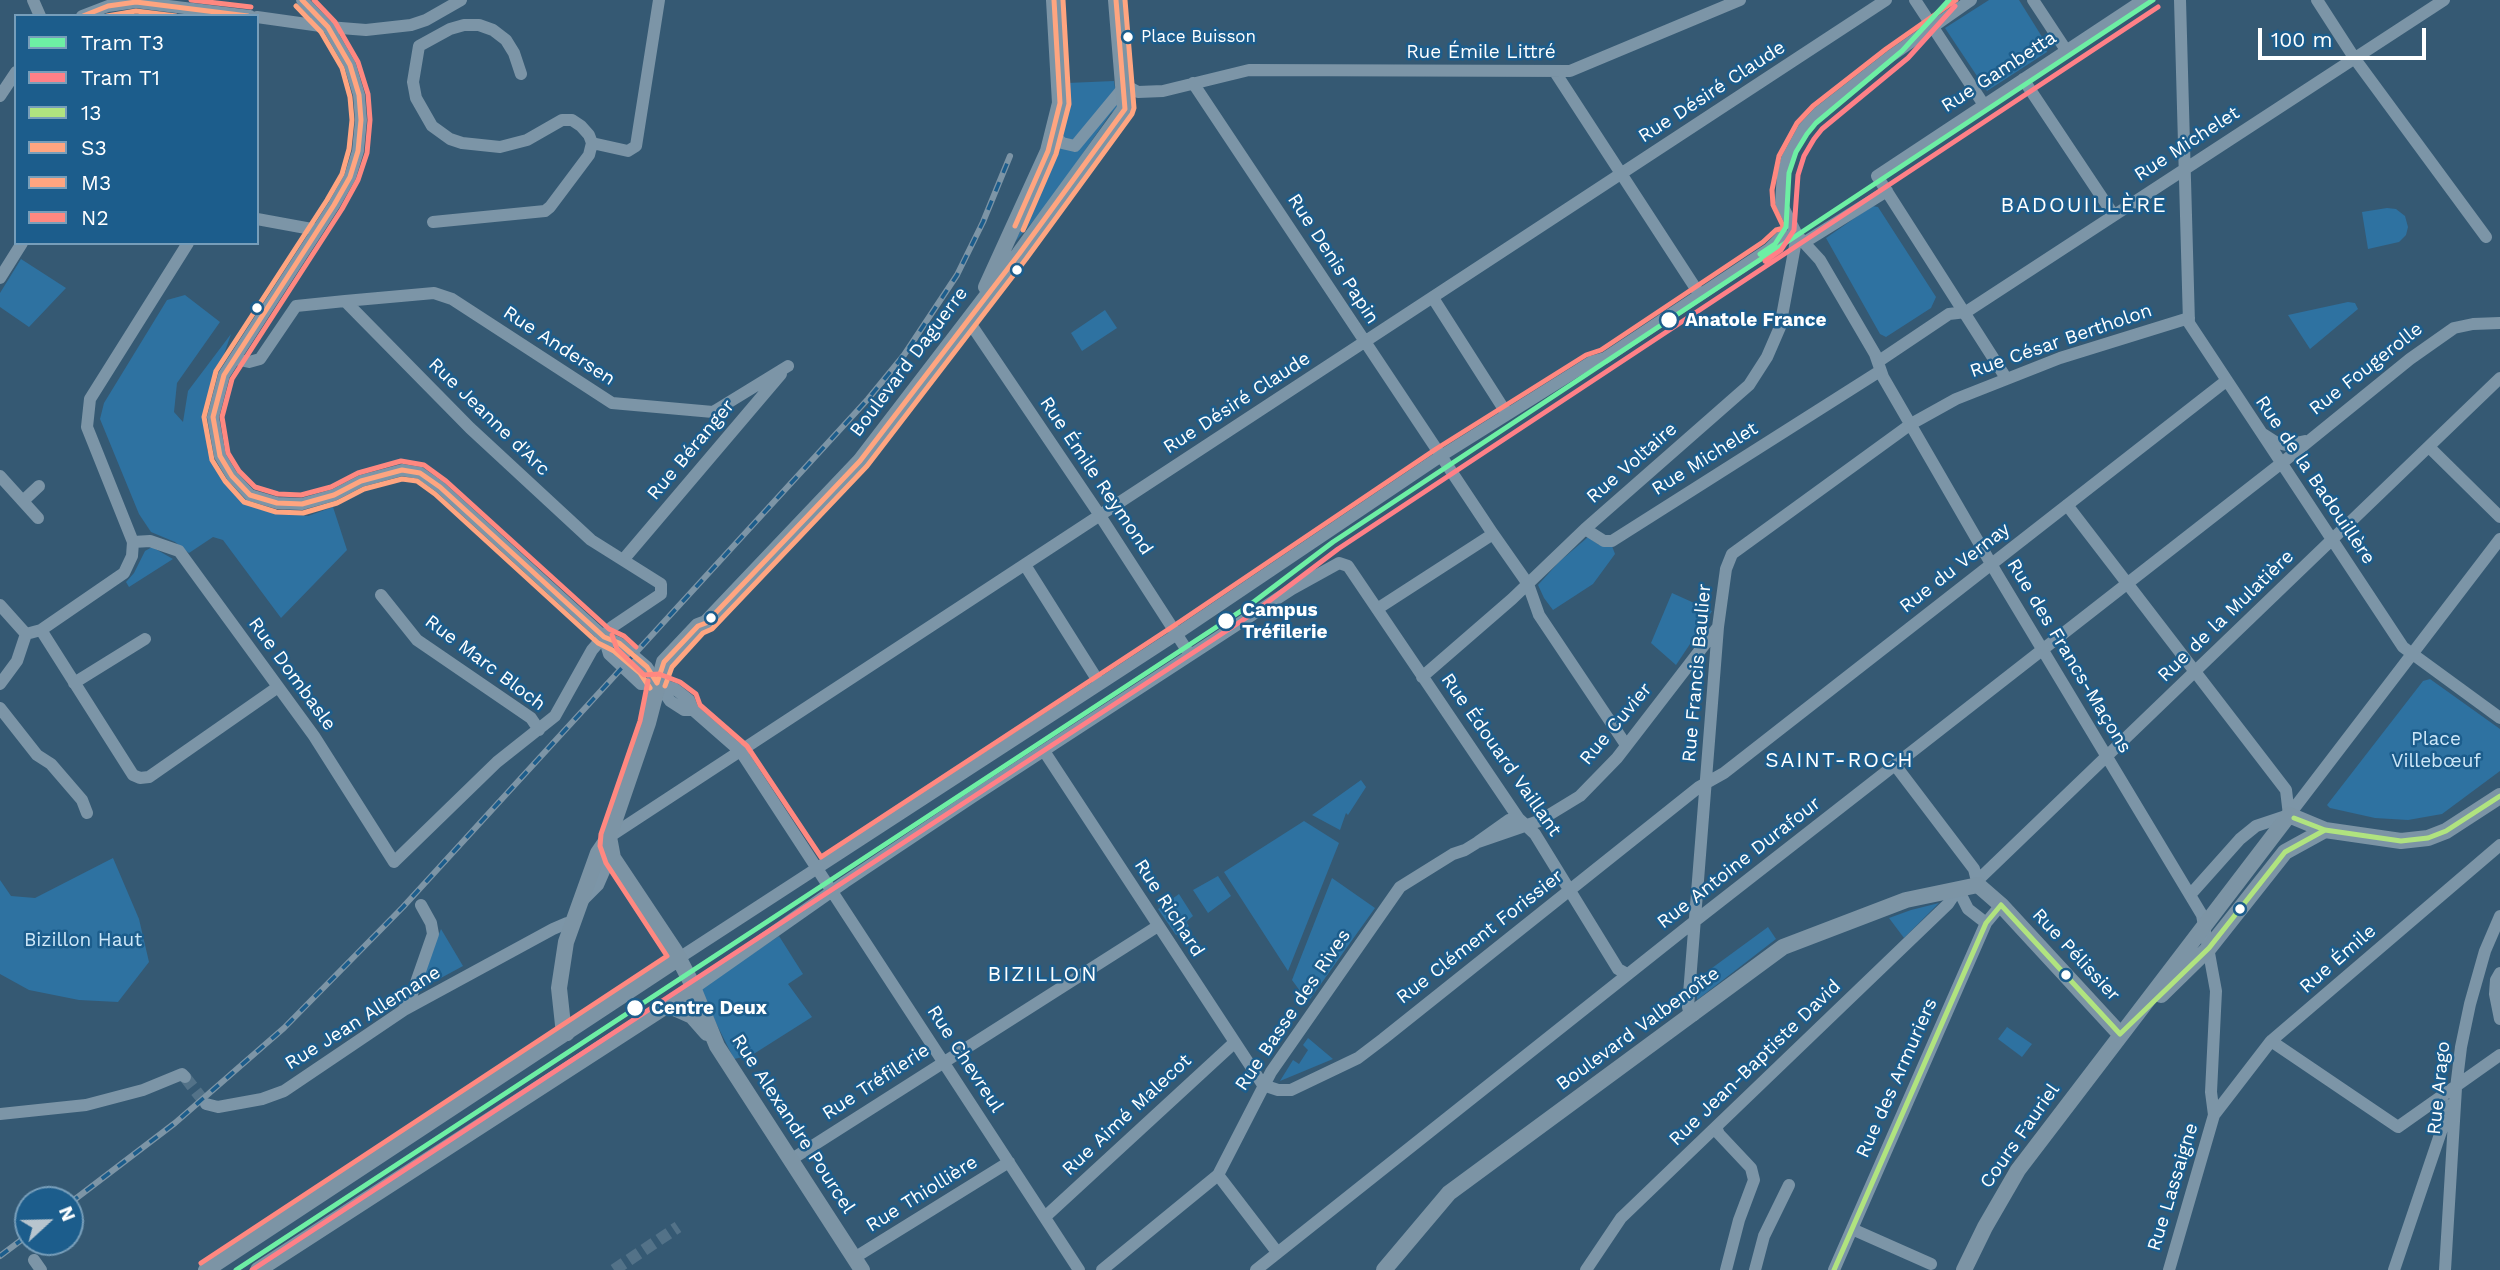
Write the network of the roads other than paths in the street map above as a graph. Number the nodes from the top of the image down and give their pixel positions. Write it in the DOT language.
graph roads {
  1 [pos="302,0"];
  2 [pos="461,0"];
  3 [pos="659,0"];
  4 [pos="1054,0"];
  5 [pos="1116,0"];
  6 [pos="1740,0"];
  7 [pos="1886,0"];
  8 [pos="1915,0"];
  9 [pos="1971,0"];
  10 [pos="2034,0"];
  11 [pos="2143,0"];
  12 [pos="2180,0"];
  13 [pos="2317,0"];
  14 [pos="2444,0"];
  15 [pos="87,14"];
  16 [pos="234,14"];
  17 [pos="259,17"];
  18 [pos="411,25"];
  19 [pos="1931,26"];
  20 [pos="328,27"];
  21 [pos="419,46"];
  22 [pos="2066,50"];
  23 [pos="2355,59"];
  24 [pos="1555,72"];
  25 [pos="521,74"];
  26 [pos="14,75"];
  27 [pos="2022,79"];
  28 [pos="1193,83"];
  29 [pos="1123,86"];
  30 [pos="1164,91"];
  31 [pos="0,96"];
  32 [pos="1984,104"];
  33 [pos="1125,109"];
  34 [pos="1052,133"];
  35 [pos="592,143"];
  36 [pos="2186,168"];
  37 [pos="1622,174"];
  38 [pos="1887,191"];
  39 [pos="2113,214"];
  40 [pos="259,219"];
  41 [pos="433,222"];
  42 [pos="317,230"];
  43 [pos="2486,237"];
  44 [pos="1801,239"];
  45 [pos="21,245"];
  46 [pos="187,245"];
  47 [pos="1019,254"];
  48 [pos="996,266"];
  49 [pos="0,278"];
  50 [pos="1700,295"];
  51 [pos="1433,298"];
  52 [pos="345,300"];
  53 [pos="1966,312"];
  54 [pos="970,317"];
  55 [pos="2189,321"];
  56 [pos="2500,323"];
  57 [pos="1365,342"];
  58 [pos="235,359"];
  59 [pos="788,366"];
  60 [pos="1879,366"];
  61 [pos="2006,378"];
  62 [pos="2500,378"];
  63 [pos="2226,382"];
  64 [pos="1507,414"];
  65 [pos="1912,424"];
  66 [pos="2259,431"];
  67 [pos="2308,440"];
  68 [pos="2429,447"];
  69 [pos="1441,456"];
  70 [pos="2281,463"];
  71 [pos="0,476"];
  72 [pos="39,486"];
  73 [pos="23,501"];
  74 [pos="2067,505"];
  75 [pos="1100,516"];
  76 [pos="2500,517"];
  77 [pos="38,518"];
  78 [pos="1585,529"];
  79 [pos="1493,534"];
  80 [pos="2500,539"];
  81 [pos="2332,541"];
  82 [pos="133,542"];
  83 [pos="623,560"];
  84 [pos="1992,564"];
  85 [pos="1025,565"];
  86 [pos="2127,583"];
  87 [pos="1528,584"];
  88 [pos="381,595"];
  89 [pos="0,605"];
  90 [pos="1377,609"];
  91 [pos="1718,627"];
  92 [pos="41,630"];
  93 [pos="26,634"];
  94 [pos="1177,634"];
  95 [pos="604,637"];
  96 [pos="145,639"];
  97 [pos="2043,649"];
  98 [pos="2411,654"];
  99 [pos="1190,655"];
  100 [pos="2196,673"];
  101 [pos="1422,677"];
  102 [pos="74,683"];
  103 [pos="657,683"];
  104 [pos="0,684"];
  105 [pos="1100,684"];
  106 [pos="278,687"];
  107 [pos="0,708"];
  108 [pos="2497,712"];
  109 [pos="539,730"];
  110 [pos="1626,745"];
  111 [pos="741,751"];
  112 [pos="1044,751"];
  113 [pos="2106,757"];
  114 [pos="1895,765"];
  115 [pos="1707,783"];
  116 [pos="2500,796"];
  117 [pos="87,813"];
  118 [pos="2289,815"];
  119 [pos="1522,822"];
  120 [pos="2325,830"];
  121 [pos="609,837"];
  122 [pos="2500,845"];
  123 [pos="614,858"];
  124 [pos="818,869"];
  125 [pos="1978,883"];
  126 [pos="1400,887"];
  127 [pos="1958,890"];
  128 [pos="832,891"];
  129 [pos="1569,891"];
  130 [pos="2190,895"];
  131 [pos="421,905"];
  132 [pos="578,905"];
  133 [pos="2001,905"];
  134 [pos="2500,916"];
  135 [pos="1695,921"];
  136 [pos="572,923"];
  137 [pos="1986,923"];
  138 [pos="2205,924"];
  139 [pos="1158,926"];
  140 [pos="2209,948"];
  141 [pos="678,958"];
  142 [pos="2500,973"];
  143 [pos="1627,974"];
  144 [pos="694,988"];
  145 [pos="662,1008"];
  146 [pos="404,1010"];
  147 [pos="1694,1015"];
  148 [pos="2500,1019"];
  149 [pos="568,1033"];
  150 [pos="2120,1034"];
  151 [pos="2271,1041"];
  152 [pos="1234,1043"];
  153 [pos="717,1046"];
  154 [pos="2500,1055"];
  155 [pos="944,1061"];
  156 [pos="185,1077"];
  157 [pos="1263,1085"];
  158 [pos="2456,1088"];
  159 [pos="206,1104"];
  160 [pos="0,1114"];
  161 [pos="2214,1115"];
  162 [pos="1716,1126"];
  163 [pos="792,1159"];
  164 [pos="1010,1162"];
  165 [pos="1218,1175"];
  166 [pos="1789,1185"];
  167 [pos="1046,1216"];
  168 [pos="1852,1229"];
  169 [pos="1277,1252"];
  170 [pos="858,1264"];
  171 [pos="1931,1264"];
  172 [pos="206,1270"];
  173 [pos="258,1270"];
  174 [pos="1079,1270"];
  175 [pos="1102,1270"];
  176 [pos="1255,1270"];
  177 [pos="1384,1270"];
  178 [pos="1586,1270"];
  179 [pos="1726,1270"];
  180 [pos="1755,1270"];
  181 [pos="1834,1270"];
  182 [pos="1965,1270"];
  183 [pos="2169,1270"];
  184 [pos="2394,1270"];
  185 [pos="2445,1270"];
  1 -- 20 [label="street, Rue Chevreul"];
  2 -- 18 [label="street"];
  3 -- 35 [label="street"];
  4 -- 34 [label="main road"];
  5 -- 29 [label="main road"];
  6 -- 24 [label="street, Rue Émile Littré"];
  7 -- 37 [label="street, Rue Désiré Claude"];
  8 -- 19 [label="street"];
  9 -- 19 [label="street, Rue des Francs-Maçons"];
  10 -- 22 [label="street"];
  11 -- 22 [label="street, Rue Gambetta"];
  12 -- 36 [label="street"];
  13 -- 23 [label="street"];
  14 -- 23 [label="street, Rue Michelet"];
  15 -- 16 [label="street"];
  17 -- 20 [label="street"];
  18 -- 20 [label="street"];
  18 -- 21 [label="street"];
  19 -- 32 [label="street"];
  19 -- 44 [label="street, Rue des Francs-Maçons"];
  20 -- 42 [label="street, Rue Chevreul"];
  21 -- 25 [label="street"];
  21 -- 35 [label="street"];
  22 -- 27 [label="street, Rue Gambetta"];
  23 -- 36 [label="street, Rue Michelet"];
  23 -- 43 [label="street"];
  24 -- 28 [label="street, Rue Émile Littré"];
  24 -- 37 [label="street"];
  26 -- 31 [label="street"];
  27 -- 32 [label="street, Rue Gambetta"];
  27 -- 39 [label="street"];
  28 -- 30 [label="street, Rue Émile Littré"];
  28 -- 57 [label="street, Rue Denis Papin"];
  29 -- 30 [label="street"];
  29 -- 33 [label="main road"];
  29 -- 34 [label="street"];
  30 -- 33 [label="street"];
  32 -- 38 [label="street, Rue Gambetta"];
  33 -- 47 [label="main road, Boulevard Daguerre"];
  34 -- 48 [label="main road"];
  35 -- 41 [label="street"];
  36 -- 39 [label="street, Rue Michelet"];
  36 -- 55 [label="street"];
  37 -- 50 [label="street"];
  37 -- 51 [label="street, Rue Désiré Claude"];
  38 -- 44 [label="street"];
  38 -- 53 [label="street"];
  39 -- 53 [label="street, Rue Michelet"];
  40 -- 42 [label="street"];
  42 -- 58 [label="street, Rue Chevreul"];
  44 -- 50 [label="street"];
  44 -- 60 [label="street, Rue des Francs-Maçons"];
  44 -- 78 [label="street, Rue Voltaire"];
  45 -- 49 [label="street"];
  46 -- 82 [label="street"];
  47 -- 48 [label="main road"];
  47 -- 54 [label="main road, Boulevard Daguerre"];
  48 -- 54 [label="main road"];
  50 -- 64 [label="street"];
  51 -- 57 [label="street, Rue Désiré Claude"];
  51 -- 64 [label="street"];
  52 -- 58 [label="street"];
  52 -- 59 [label="street, Rue Andersen"];
  52 -- 83 [label="street, Rue Jeanne d'Arc"];
  53 -- 60 [label="street, Rue Michelet"];
  53 -- 61 [label="street"];
  54 -- 75 [label="street, Rue Émile Reymond"];
  54 -- 103 [label="main road, Boulevard Daguerre"];
  55 -- 61 [label="street, Rue César Bertholon"];
  55 -- 63 [label="street, Rue de la Badouillère"];
  56 -- 67 [label="street, Rue Fougerolle"];
  57 -- 69 [label="street, Rue Denis Papin"];
  57 -- 75 [label="street, Rue Désiré Claude"];
  58 -- 95 [label="street, Rue Chevreul"];
  59 -- 83 [label="street, Rue Béranger"];
  60 -- 65 [label="street, Rue des Francs-Maçons"];
  60 -- 78 [label="street, Rue Michelet"];
  61 -- 65 [label="street, Rue César Bertholon"];
  62 -- 68 [label="street, Rue de la Mulatière"];
  63 -- 66 [label="street, Rue de la Badouillère"];
  63 -- 74 [label="street, Rue du Vernay"];
  64 -- 69 [label="street"];
  65 -- 84 [label="street, Rue des Francs-Maçons"];
  65 -- 91 [label="street, Rue Francis Baulier"];
  66 -- 67 [label="street"];
  66 -- 70 [label="street, Rue de la Badouillère"];
  67 -- 70 [label="street, Rue Fougerolle"];
  68 -- 76 [label="street"];
  68 -- 81 [label="street, Rue de la Mulatière"];
  69 -- 79 [label="street, Rue Denis Papin"];
  69 -- 94 [label="street"];
  70 -- 81 [label="street, Rue de la Badouillère"];
  70 -- 86 [label="street, Rue Antoine Durafour"];
  71 -- 73 [label="street"];
  72 -- 73 [label="street"];
  73 -- 77 [label="street"];
  74 -- 84 [label="street, Rue du Vernay"];
  74 -- 86 [label="street"];
  75 -- 85 [label="street, Rue Désiré Claude"];
  75 -- 94 [label="street, Rue Émile Reymond"];
  78 -- 87 [label="street, Rue Voltaire"];
  79 -- 87 [label="street, Rue Denis Papin"];
  79 -- 90 [label="street"];
  80 -- 98 [label="street"];
  81 -- 98 [label="street, Rue de la Badouillère"];
  81 -- 100 [label="street, Rue de la Mulatière"];
  82 -- 92 [label="street"];
  82 -- 106 [label="street, Rue Dombasle"];
  83 -- 95 [label="street, Rue Jeanne d'Arc"];
  84 -- 97 [label="street, Rue des Francs-Maçons"];
  84 -- 115 [label="street, Rue du Vernay"];
  85 -- 105 [label="street"];
  85 -- 111 [label="street, Rue Désiré Claude"];
  86 -- 97 [label="street, Rue Antoine Durafour"];
  86 -- 100 [label="street"];
  87 -- 101 [label="street, Rue Voltaire"];
  87 -- 110 [label="street, Rue Denis Papin"];
  88 -- 109 [label="street, Rue Marc Bloch"];
  89 -- 93 [label="street"];
  90 -- 99 [label="street, Rue Édouard Vaillant"];
  90 -- 101 [label="street, Rue Édouard Vaillant"];
  91 -- 110 [label="street, Rue Cuvier"];
  91 -- 115 [label="street, Rue Francis Baulier"];
  92 -- 93 [label="street"];
  92 -- 102 [label="street"];
  93 -- 104 [label="street"];
  94 -- 99 [label="street, Rue Émile Reymond"];
  94 -- 105 [label="street"];
  95 -- 103 [label="street, Rue Chevreul"];
  95 -- 109 [label="street"];
  96 -- 102 [label="street"];
  97 -- 113 [label="street, Rue des Francs-Maçons"];
  97 -- 114 [label="street, Rue Antoine Durafour"];
  98 -- 108 [label="street"];
  98 -- 118 [label="street"];
  99 -- 112 [label="street"];
  100 -- 113 [label="street, Rue de la Mulatière"];
  100 -- 118 [label="street"];
  101 -- 119 [label="street, Rue Édouard Vaillant"];
  102 -- 106 [label="street"];
  103 -- 111 [label="street, Rue Chevreul"];
  103 -- 121 [label="main road, Boulevard Daguerre"];
  105 -- 124 [label="street"];
  106 -- 109 [label="street, Rue Dombasle"];
  107 -- 117 [label="street"];
  110 -- 119 [label="street, Rue Cuvier"];
  111 -- 121 [label="street, Rue Désiré Claude"];
  111 -- 124 [label="street, Rue Chevreul"];
  112 -- 128 [label="street"];
  112 -- 139 [label="street, Rue Richard"];
  113 -- 125 [label="street, Rue de la Mulatière"];
  113 -- 130 [label="street, Rue des Francs-Maçons"];
  114 -- 125 [label="street"];
  114 -- 135 [label="street, Rue Antoine Durafour"];
  115 -- 129 [label="street, Rue Clément Forissier"];
  115 -- 135 [label="street, Rue Francis Baulier"];
  116 -- 120 [label="main road"];
  118 -- 120 [label="main road"];
  118 -- 130 [label="street"];
  118 -- 138 [label="main road, Cours Fauriel"];
  119 -- 126 [label="street, Rue Cuvier"];
  119 -- 129 [label="street, Rue Édouard Vaillant"];
  120 -- 140 [label="main road, Cours Fauriel"];
  121 -- 123 [label="main road"];
  121 -- 132 [label="main road, Boulevard Daguerre"];
  122 -- 151 [label="street, Rue Émile"];
  123 -- 132 [label="street, Boulevard Daguerre"];
  123 -- 141 [label="main road, Rue Alexandre Pourcel"];
  124 -- 128 [label="street, Rue Chevreul"];
  124 -- 141 [label="street"];
  125 -- 127 [label="main road, Boulevard Valbenoîte"];
  125 -- 133 [label="main road, Rue Pélissier"];
  126 -- 157 [label="street, Rue Basse des Rives"];
  127 -- 137 [label="street"];
  127 -- 147 [label="main road, Boulevard Valbenoîte"];
  127 -- 162 [label="street, Rue Jean-Baptiste David"];
  128 -- 144 [label="street"];
  128 -- 155 [label="street, Rue Chevreul"];
  129 -- 143 [label="street, Rue Édouard Vaillant"];
  129 -- 157 [label="street, Rue Clément Forissier"];
  130 -- 138 [label="street, Rue des Francs-Maçons"];
  131 -- 146 [label="street"];
  132 -- 136 [label="main road, Boulevard Daguerre"];
  133 -- 137 [label="street, Rue des Armuriers"];
  133 -- 150 [label="main road, Rue Pélissier"];
  134 -- 158 [label="street, Rue Arago"];
  135 -- 143 [label="street, Rue Antoine Durafour"];
  135 -- 147 [label="street, Rue Francis Baulier"];
  136 -- 146 [label="street, Rue Jean Allemane"];
  136 -- 149 [label="main road, Boulevard Daguerre"];
  137 -- 168 [label="street, Rue des Armuriers"];
  138 -- 140 [label="street"];
  138 -- 150 [label="main road, Cours Fauriel"];
  139 -- 152 [label="street, Rue Richard"];
  139 -- 155 [label="street, Rue Tréfilerie"];
  140 -- 150 [label="main road, Cours Fauriel"];
  140 -- 161 [label="street, Rue Lassaigne"];
  141 -- 144 [label="main road, Rue Alexandre Pourcel"];
  141 -- 149 [label="main road"];
  142 -- 148 [label="street"];
  143 -- 169 [label="street, Rue Antoine Durafour"];
  144 -- 145 [label="main road"];
  144 -- 153 [label="main road, Rue Alexandre Pourcel"];
  145 -- 153 [label="main road"];
  145 -- 173 [label="main road"];
  146 -- 159 [label="street, Rue Jean Allemane"];
  147 -- 177 [label="main road, Boulevard Valbenoîte"];
  149 -- 172 [label="main road"];
  150 -- 182 [label="main road, Cours Fauriel"];
  151 -- 158 [label="street"];
  151 -- 161 [label="street, Rue Émile"];
  152 -- 157 [label="street, Rue Richard"];
  152 -- 167 [label="street, Rue Aimé Malecot"];
  153 -- 163 [label="main road, Rue Alexandre Pourcel"];
  154 -- 158 [label="street"];
  155 -- 163 [label="street, Rue Tréfilerie"];
  155 -- 164 [label="street, Rue Chevreul"];
  156 -- 160 [label="street"];
  157 -- 165 [label="street, Rue Basse des Rives"];
  158 -- 184 [label="street"];
  158 -- 185 [label="street, Rue Arago"];
  161 -- 183 [label="street, Rue Lassaigne"];
  162 -- 178 [label="street, Rue Jean-Baptiste David"];
  162 -- 179 [label="street"];
  163 -- 170 [label="main road, Rue Alexandre Pourcel"];
  164 -- 167 [label="street, Rue Chevreul"];
  164 -- 170 [label="street, Rue Thiollière"];
  165 -- 169 [label="street"];
  165 -- 175 [label="street, Rue Basse des Rives"];
  166 -- 180 [label="street"];
  167 -- 174 [label="street, Rue Chevreul"];
  168 -- 171 [label="street"];
  168 -- 181 [label="street, Rue des Armuriers"];
  169 -- 176 [label="street, Rue Antoine Durafour"];
}
